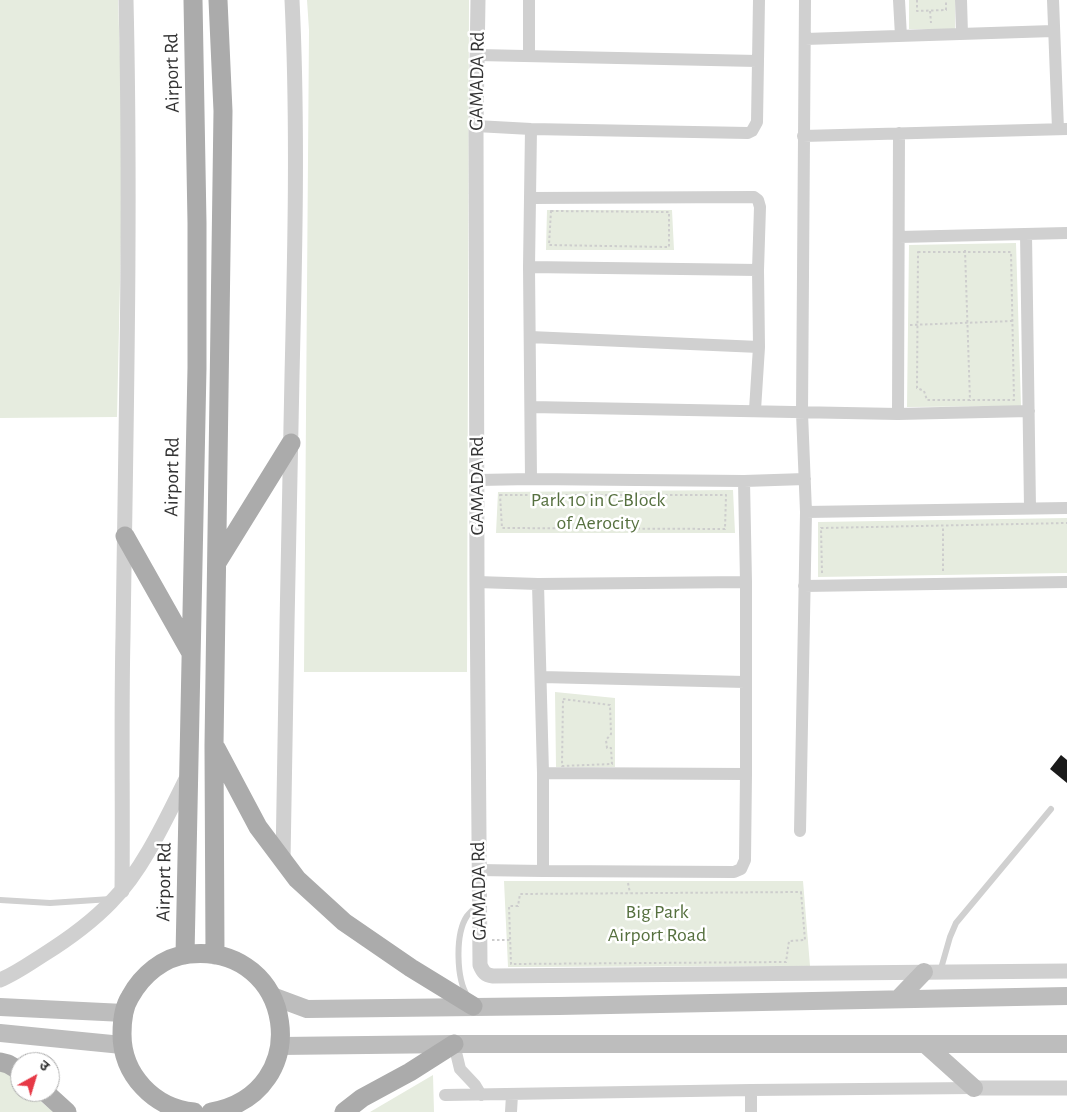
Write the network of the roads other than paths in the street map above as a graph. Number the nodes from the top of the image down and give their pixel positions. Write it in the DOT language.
graph roads {
  1 [pos="126,0"];
  2 [pos="193,0"];
  3 [pos="218,0"];
  4 [pos="292,0"];
  5 [pos="478,0"];
  6 [pos="529,0"];
  7 [pos="759,0"];
  8 [pos="805,0"];
  9 [pos="899,0"];
  10 [pos="961,0"];
  11 [pos="1053,0"];
  12 [pos="1053,31"];
  13 [pos="962,34"];
  14 [pos="901,36"];
  15 [pos="805,39"];
  16 [pos="478,56"];
  17 [pos="529,56"];
  18 [pos="757,61"];
  19 [pos="476,126"];
  20 [pos="531,129"];
  21 [pos="1062,129"];
  22 [pos="899,133"];
  23 [pos="803,136"];
  24 [pos="531,198"];
  25 [pos="1067,233"];
  26 [pos="1026,234"];
  27 [pos="899,237"];
  28 [pos="529,267"];
  29 [pos="758,270"];
  30 [pos="530,337"];
  31 [pos="759,347"];
  32 [pos="531,406"];
  33 [pos="755,410"];
  34 [pos="1029,411"];
  35 [pos="802,413"];
  36 [pos="898,414"];
  37 [pos="291,443"];
  38 [pos="530,479"];
  39 [pos="805,479"];
  40 [pos="478,480"];
  41 [pos="744,481"];
  42 [pos="1030,508"];
  43 [pos="1067,508"];
  44 [pos="806,512"];
  45 [pos="125,536"];
  46 [pos="217,562"];
  47 [pos="477,582"];
  48 [pos="746,582"];
  49 [pos="1067,582"];
  50 [pos="538,584"];
  51 [pos="804,586"];
  52 [pos="192,654"];
  53 [pos="542,677"];
  54 [pos="745,682"];
  55 [pos="214,745"];
  56 [pos="544,773"];
  57 [pos="189,774"];
  58 [pos="746,774"];
  59 [pos="1051,809"];
  60 [pos="800,831"];
  61 [pos="283,861"];
  62 [pos="478,870"];
  63 [pos="542,871"];
  64 [pos="118,895"];
  65 [pos="0,900"];
  66 [pos="479,904"];
  67 [pos="185,955"];
  68 [pos="215,955"];
  69 [pos="1067,970"];
  70 [pos="932,972"];
  71 [pos="0,980"];
  72 [pos="272,996"];
  73 [pos="1067,996"];
  74 [pos="898,999"];
  75 [pos="0,1006"];
  76 [pos="473,1006"];
  77 [pos="124,1013"];
  78 [pos="0,1033"];
  79 [pos="454,1044"];
  80 [pos="925,1044"];
  81 [pos="1067,1044"];
  82 [pos="122,1045"];
  83 [pos="280,1046"];
  84 [pos="974,1088"];
  85 [pos="1067,1088"];
  86 [pos="751,1090"];
  87 [pos="445,1095"];
  88 [pos="481,1095"];
  89 [pos="512,1095"];
  90 [pos="56,1102"];
  91 [pos="67,1112"];
  92 [pos="188,1112"];
  93 [pos="216,1112"];
  94 [pos="344,1112"];
  95 [pos="511,1112"];
  96 [pos="751,1112"];
  1 -- 45 [label="street"];
  2 -- 52 [label="main road, Airport Rd"];
  3 -- 46 [label="main road"];
  4 -- 37 [label="street"];
  5 -- 16 [label="street, GAMADA Rd"];
  6 -- 17 [label="street"];
  7 -- 18 [label="street"];
  8 -- 15 [label="street"];
  9 -- 14 [label="street"];
  10 -- 13 [label="street"];
  11 -- 12 [label="street"];
  12 -- 13 [label="street"];
  12 -- 21 [label="street"];
  13 -- 14 [label="street"];
  14 -- 15 [label="street"];
  15 -- 23 [label="street"];
  16 -- 17 [label="street"];
  16 -- 19 [label="street, GAMADA Rd"];
  17 -- 18 [label="street"];
  18 -- 20 [label="street"];
  19 -- 20 [label="street"];
  19 -- 40 [label="street, GAMADA Rd"];
  20 -- 24 [label="street"];
  21 -- 22 [label="street"];
  22 -- 23 [label="street"];
  22 -- 27 [label="street"];
  23 -- 35 [label="street"];
  24 -- 28 [label="street"];
  24 -- 29 [label="street"];
  25 -- 26 [label="street"];
  26 -- 27 [label="street"];
  26 -- 34 [label="street"];
  27 -- 36 [label="street"];
  28 -- 29 [label="street"];
  28 -- 30 [label="street"];
  29 -- 31 [label="street"];
  30 -- 31 [label="street"];
  30 -- 32 [label="street"];
  31 -- 33 [label="street"];
  32 -- 33 [label="street"];
  32 -- 38 [label="street"];
  33 -- 35 [label="street"];
  34 -- 36 [label="street"];
  34 -- 42 [label="street"];
  35 -- 36 [label="street"];
  35 -- 39 [label="street"];
  37 -- 46 [label="main road"];
  37 -- 61 [label="street"];
  38 -- 40 [label="street"];
  38 -- 41 [label="street"];
  39 -- 41 [label="street"];
  39 -- 44 [label="street"];
  40 -- 47 [label="street, GAMADA Rd"];
  41 -- 48 [label="street"];
  42 -- 43 [label="street"];
  42 -- 44 [label="street"];
  44 -- 51 [label="street"];
  45 -- 52 [label="main road"];
  45 -- 64 [label="street"];
  46 -- 55 [label="main road"];
  47 -- 50 [label="street"];
  47 -- 62 [label="street, GAMADA Rd"];
  48 -- 50 [label="street"];
  48 -- 54 [label="street"];
  49 -- 51 [label="street"];
  50 -- 53 [label="street"];
  51 -- 60 [label="street"];
  52 -- 57 [label="main road, Airport Rd"];
  53 -- 54 [label="street"];
  53 -- 56 [label="street"];
  54 -- 58 [label="street"];
  55 -- 61 [label="main road"];
  55 -- 68 [label="main road"];
  56 -- 58 [label="street"];
  56 -- 63 [label="street"];
  57 -- 64 [label="street"];
  57 -- 67 [label="main road, Airport Rd"];
  58 -- 63 [label="street"];
  59 -- 70 [label="lane"];
  61 -- 76 [label="main road"];
  62 -- 63 [label="street"];
  62 -- 66 [label="street, GAMADA Rd"];
  64 -- 65 [label="lane"];
  64 -- 71 [label="street"];
  66 -- 70 [label="street, GAMADA Rd"];
  66 -- 76 [label="lane"];
  67 -- 68 [label="main road"];
  67 -- 77 [label="main road"];
  68 -- 72 [label="main road"];
  69 -- 70 [label="street"];
  70 -- 74 [label="main road"];
  72 -- 76 [label="main road"];
  72 -- 83 [label="main road"];
  73 -- 74 [label="main road"];
  74 -- 76 [label="main road"];
  75 -- 77 [label="main road"];
  77 -- 82 [label="main road"];
  78 -- 82 [label="main road"];
  79 -- 80 [label="main road"];
  79 -- 83 [label="main road"];
  79 -- 88 [label="street"];
  79 -- 94 [label="main road"];
  80 -- 81 [label="main road"];
  80 -- 84 [label="main road"];
  82 -- 92 [label="main road"];
  83 -- 93 [label="main road"];
  84 -- 85 [label="street"];
  84 -- 86 [label="street"];
  86 -- 89 [label="street"];
  86 -- 96 [label="street"];
  87 -- 88 [label="street"];
  88 -- 89 [label="street"];
  89 -- 95 [label="street"];
  90 -- 91 [label="main road"];
}
